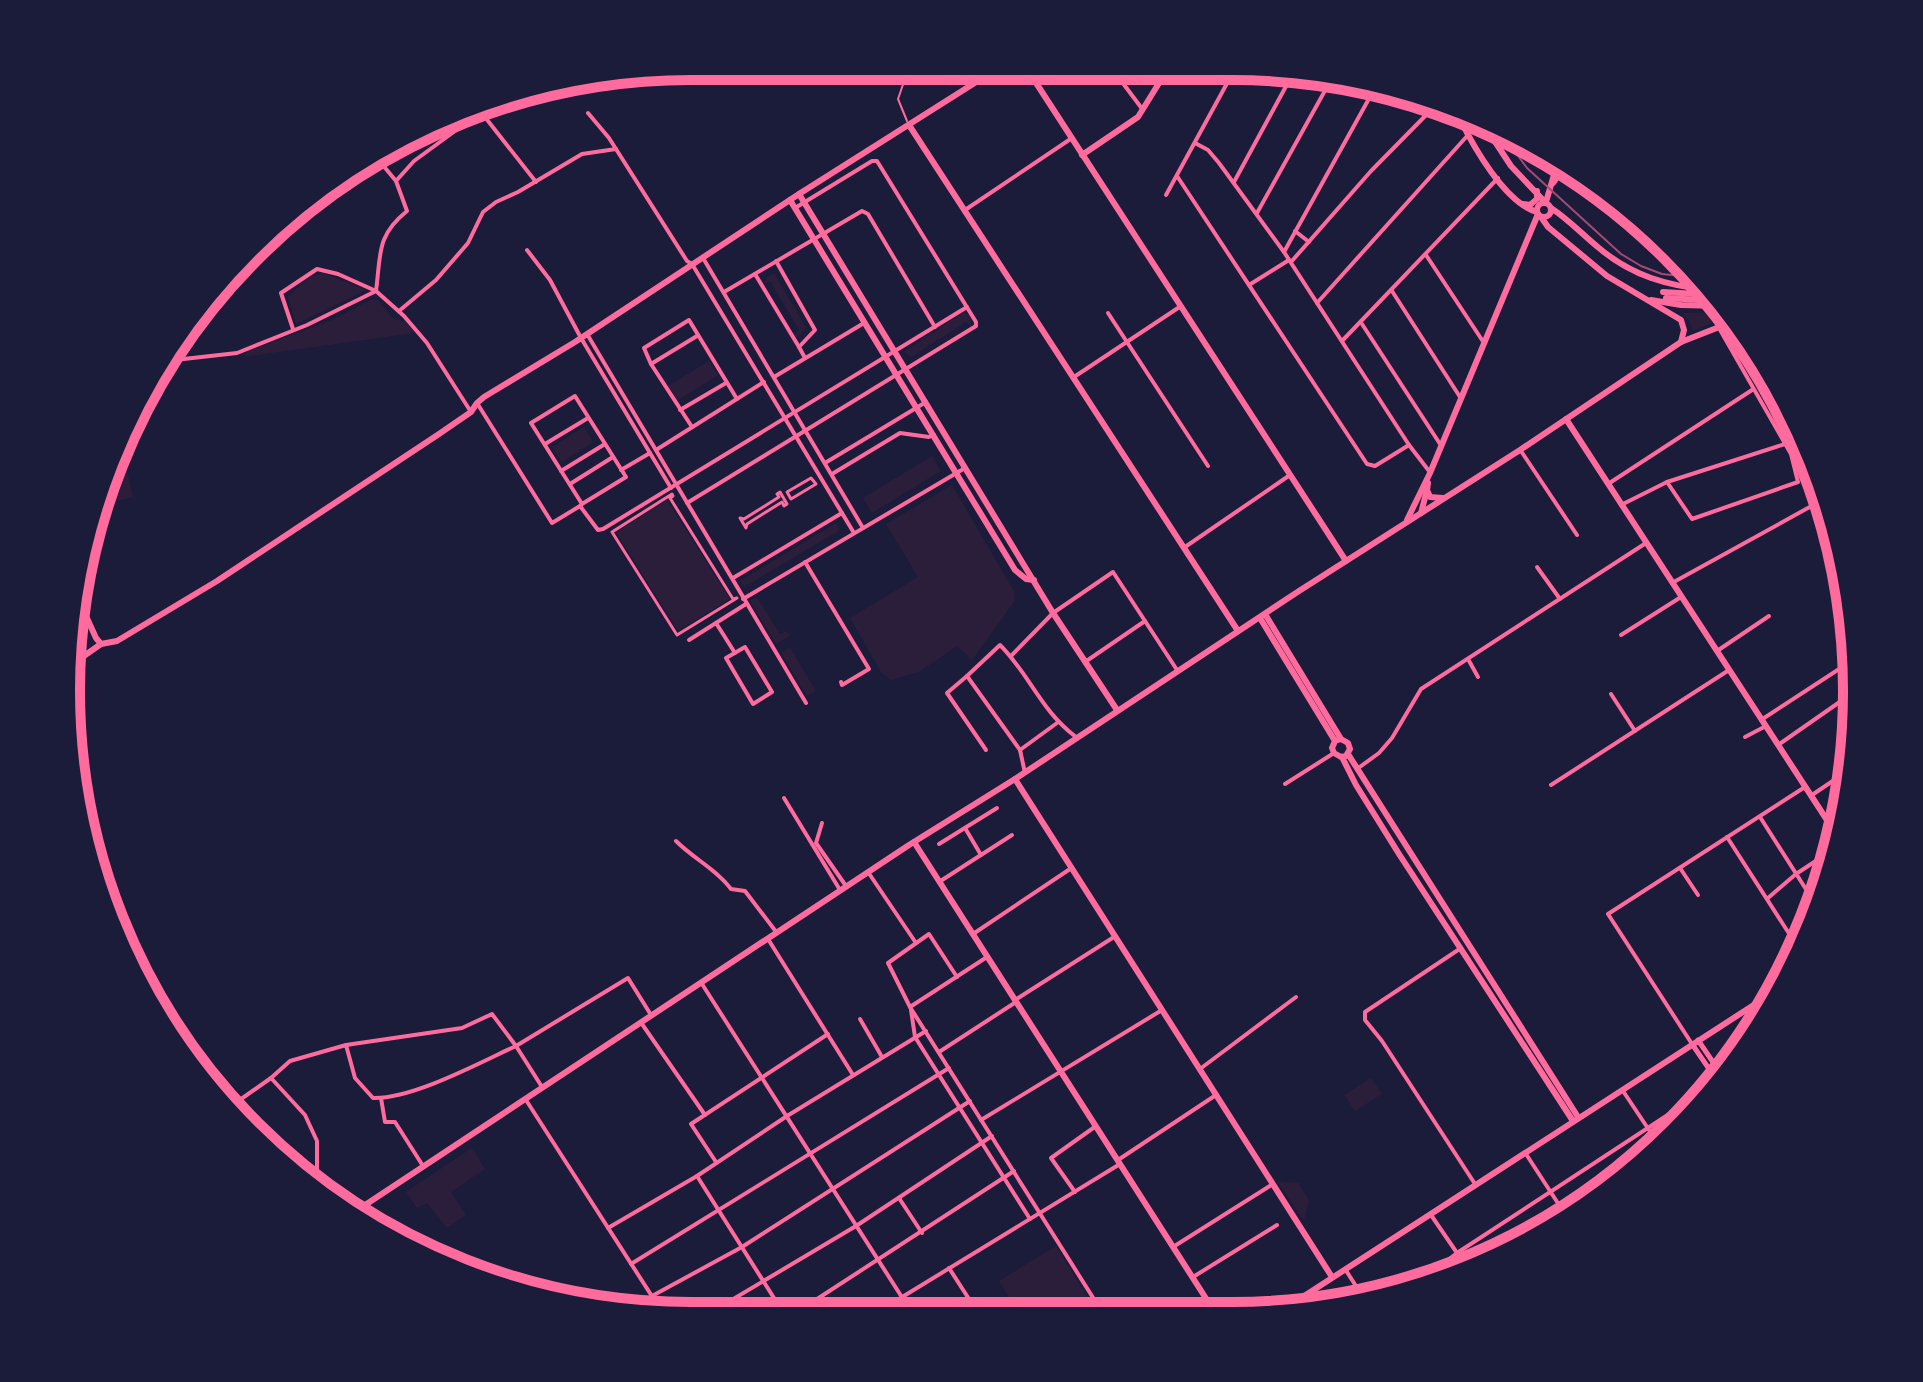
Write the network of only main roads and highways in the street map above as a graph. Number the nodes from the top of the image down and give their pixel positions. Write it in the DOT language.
graph roads {
  1 [pos="979,80"];
  2 [pos="1034,80"];
  3 [pos="1161,80"];
  4 [pos="909,125"];
  5 [pos="1464,126"];
  6 [pos="1493,139"];
  7 [pos="1082,155"];
  8 [pos="1555,173"];
  9 [pos="1559,175"];
  10 [pos="1553,183"];
  11 [pos="1537,191"];
  12 [pos="799,194"];
  13 [pos="790,200"];
  14 [pos="1547,204"];
  15 [pos="1525,206"];
  16 [pos="1539,215"];
  17 [pos="1574,226"];
  18 [pos="1548,227"];
  19 [pos="1531,234"];
  20 [pos="1560,237"];
  21 [pos="1691,288"];
  22 [pos="1697,295"];
  23 [pos="1644,298"];
  24 [pos="1702,301"];
  25 [pos="1705,304"];
  26 [pos="1722,326"];
  27 [pos="1681,342"];
  28 [pos="1566,419"];
  29 [pos="1430,473"];
  30 [pos="1427,490"];
  31 [pos="1446,498"];
  32 [pos="1421,513"];
  33 [pos="1406,523"];
  34 [pos="1346,561"];
  35 [pos="1034,580"];
  36 [pos="85,615"];
  37 [pos="1262,616"];
  38 [pos="1238,631"];
  39 [pos="101,644"];
  40 [pos="81,658"];
  41 [pos="1117,710"];
  42 [pos="1338,740"];
  43 [pos="1345,756"];
  44 [pos="1015,779"];
  45 [pos="1828,822"];
  46 [pos="914,842"];
  47 [pos="1757,1003"];
  48 [pos="1576,1119"];
  49 [pos="363,1206"];
  50 [pos="1332,1277"];
  51 [pos="1299,1298"];
  52 [pos="1208,1302"];
  1 -- 4 [label="main road"];
  2 -- 7 [label="main road"];
  3 -- 7 [label="main road"];
  4 -- 12 [label="main road"];
  4 -- 38 [label="main road"];
  5 -- 15 [label="main road"];
  6 -- 11 [label="main road"];
  7 -- 34 [label="main road"];
  8 -- 10 [label="main road"];
  9 -- 10 [label="main road"];
  10 -- 14 [label="main road"];
  11 -- 14 [label="main road"];
  11 -- 15 [label="main road"];
  12 -- 13 [label="main road"];
  12 -- 35 [label="main road"];
  13 -- 35 [label="main road"];
  13 -- 39 [label="main road"];
  14 -- 16 [label="main road"];
  14 -- 16 [label="main road"];
  14 -- 17 [label="main road"];
  15 -- 16 [label="main road"];
  15 -- 19 [label="main road"];
  16 -- 18 [label="main road"];
  16 -- 19 [label="main road"];
  17 -- 20 [label="main road"];
  17 -- 21 [label="main road"];
  18 -- 19 [label="main road"];
  18 -- 20 [label="main road"];
  19 -- 29 [label="main road"];
  20 -- 23 [label="main road"];
  22 -- 24 [label="main road"];
  23 -- 25 [label="main road"];
  23 -- 27 [label="main road"];
  26 -- 27 [label="main road"];
  27 -- 28 [label="main road"];
  28 -- 31 [label="main road"];
  28 -- 45 [label="main road"];
  29 -- 30 [label="main road"];
  29 -- 33 [label="main road"];
  30 -- 31 [label="main road"];
  30 -- 32 [label="main road"];
  31 -- 32 [label="main road"];
  32 -- 33 [label="main road"];
  33 -- 34 [label="main road"];
  34 -- 37 [label="main road"];
  35 -- 41 [label="main road"];
  36 -- 39 [label="main road"];
  37 -- 38 [label="main road"];
  37 -- 42 [label="main road"];
  38 -- 41 [label="main road"];
  39 -- 40 [label="main road"];
  41 -- 44 [label="main road"];
  42 -- 43 [label="main road"];
  42 -- 43 [label="main road"];
  43 -- 48 [label="main road"];
  43 -- 48 [label="main road"];
  44 -- 46 [label="main road"];
  44 -- 50 [label="main road"];
  46 -- 49 [label="main road"];
  46 -- 52 [label="main road"];
  47 -- 48 [label="main road"];
  48 -- 50 [label="main road"];
  50 -- 51 [label="main road"];
}
